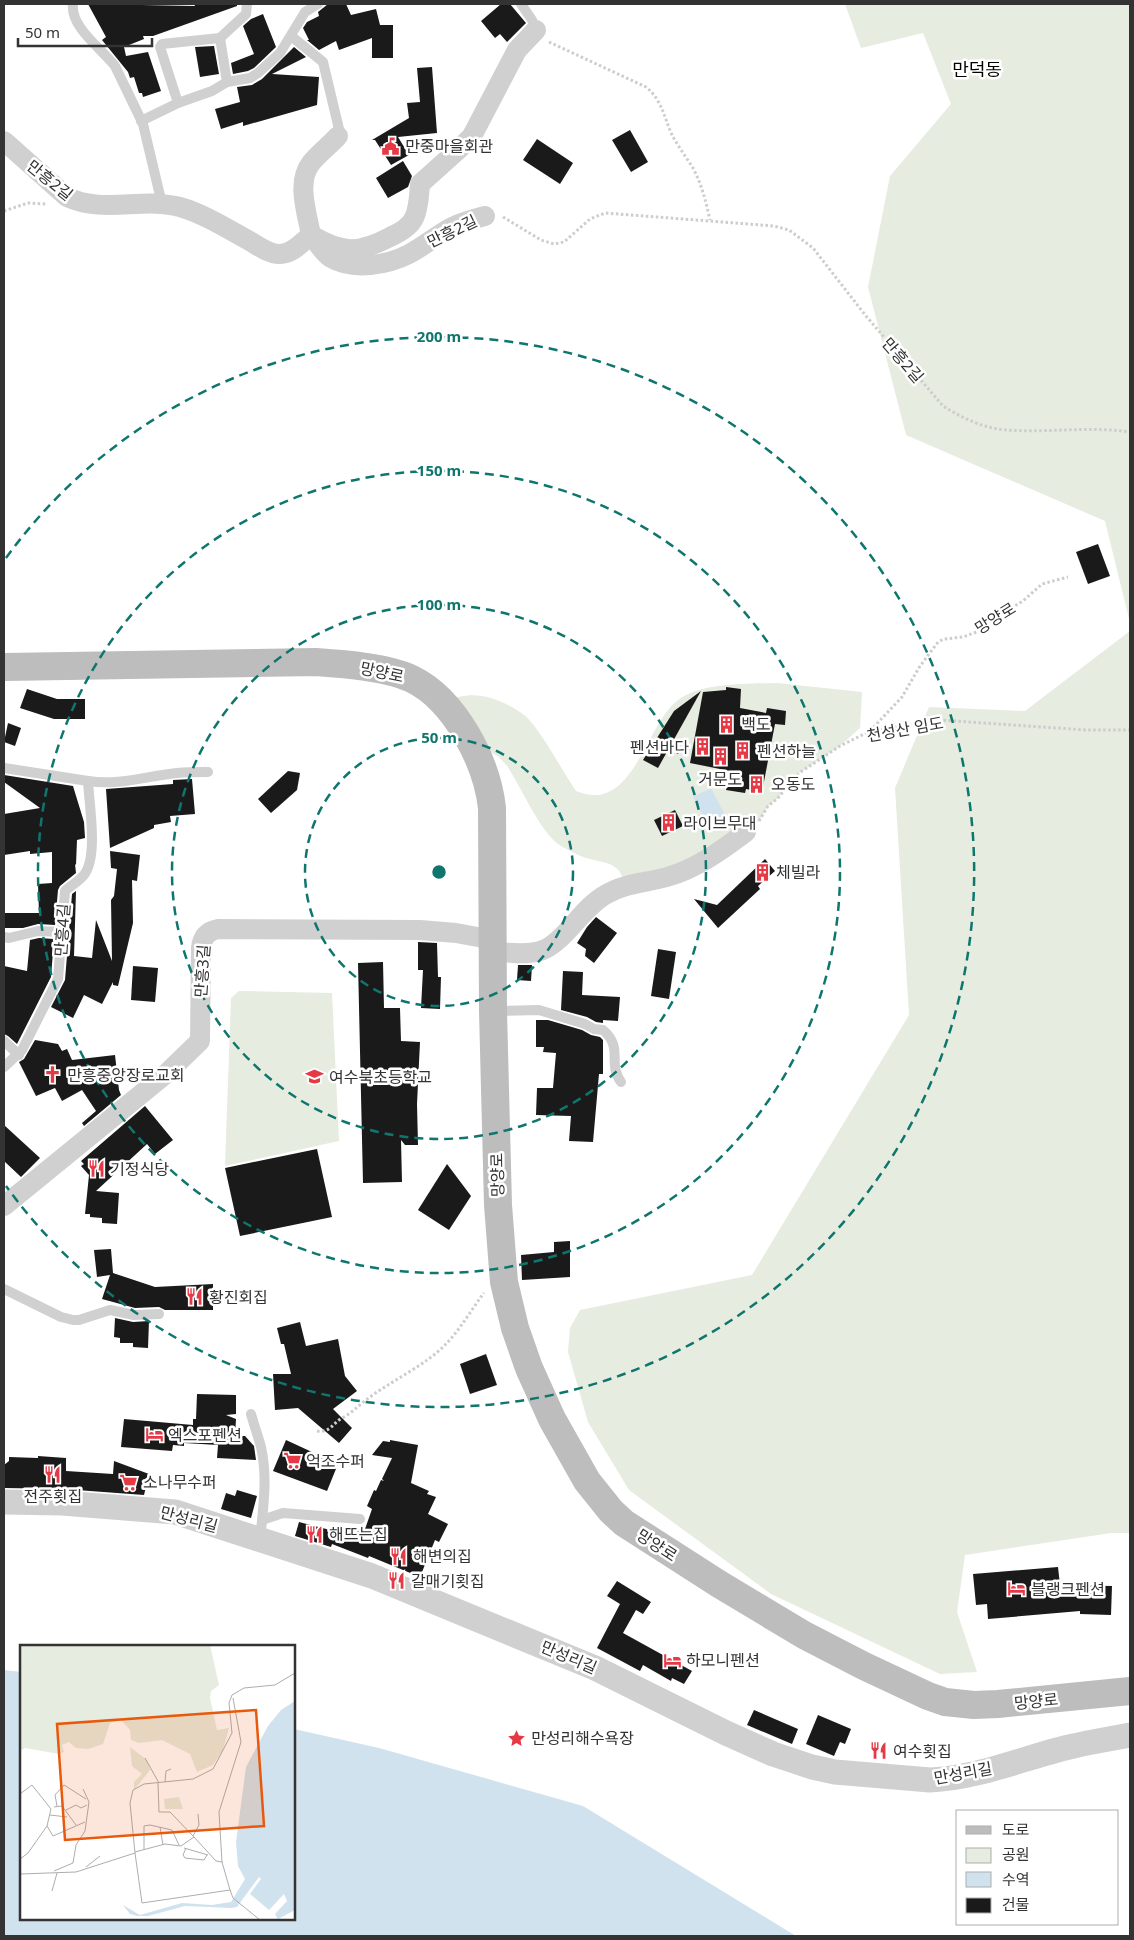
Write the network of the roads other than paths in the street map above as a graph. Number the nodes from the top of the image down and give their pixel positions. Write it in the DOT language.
graph roads {
  1 [pos="74,4"];
  2 [pos="248,4"];
  3 [pos="318,4"];
  4 [pos="520,4"];
  5 [pos="536,30"];
  6 [pos="291,36"];
  7 [pos="220,38"];
  8 [pos="228,82"];
  9 [pos="178,103"];
  10 [pos="142,121"];
  11 [pos="338,136"];
  12 [pos="4,141"];
  13 [pos="162,204"];
  14 [pos="484,216"];
  15 [pos="311,234"];
  16 [pos="4,667"];
  17 [pos="4,768"];
  18 [pos="208,772"];
  19 [pos="88,781"];
  20 [pos="746,832"];
  21 [pos="62,932"];
  22 [pos="4,937"];
  23 [pos="494,946"];
  24 [pos="493,1011"];
  25 [pos="4,1041"];
  26 [pos="18,1054"];
  27 [pos="4,1067"];
  28 [pos="621,1082"];
  29 [pos="4,1206"];
  30 [pos="4,1290"];
  31 [pos="160,1314"];
  32 [pos="251,1414"];
  33 [pos="4,1502"];
  34 [pos="360,1519"];
  35 [pos="261,1530"];
  36 [pos="1130,1691"];
  37 [pos="1130,1735"];
  1 -- 10 [label="lane"];
  2 -- 7 [label="lane"];
  3 -- 6 [label="lane"];
  4 -- 5 [label="lane"];
  5 -- 15 [label="street, 만흥2길"];
  6 -- 8 [label="lane"];
  6 -- 11 [label="lane"];
  7 -- 8 [label="lane"];
  7 -- 9 [label="lane"];
  8 -- 9 [label="lane"];
  9 -- 10 [label="lane"];
  10 -- 13 [label="lane"];
  11 -- 15 [label="street"];
  12 -- 13 [label="street, 만흥2길"];
  13 -- 15 [label="street, 만흥2길"];
  14 -- 15 [label="street, 만흥2길"];
  16 -- 23 [label="main road, 망양로"];
  17 -- 19 [label="lane"];
  18 -- 19 [label="lane"];
  19 -- 21 [label="lane, 만흥4길"];
  20 -- 23 [label="street"];
  21 -- 22 [label="lane"];
  21 -- 26 [label="lane, 만흥4길"];
  23 -- 24 [label="main road, 망양로"];
  23 -- 29 [label="street, 만흥3길"];
  24 -- 28 [label="lane"];
  24 -- 36 [label="main road, 망양로"];
  25 -- 26 [label="lane"];
  26 -- 27 [label="lane, 만흥4길"];
  30 -- 31 [label="lane"];
  32 -- 35 [label="lane"];
  33 -- 35 [label="street, 만성리길"];
  34 -- 35 [label="lane"];
  35 -- 37 [label="street, 만성리길"];
}
